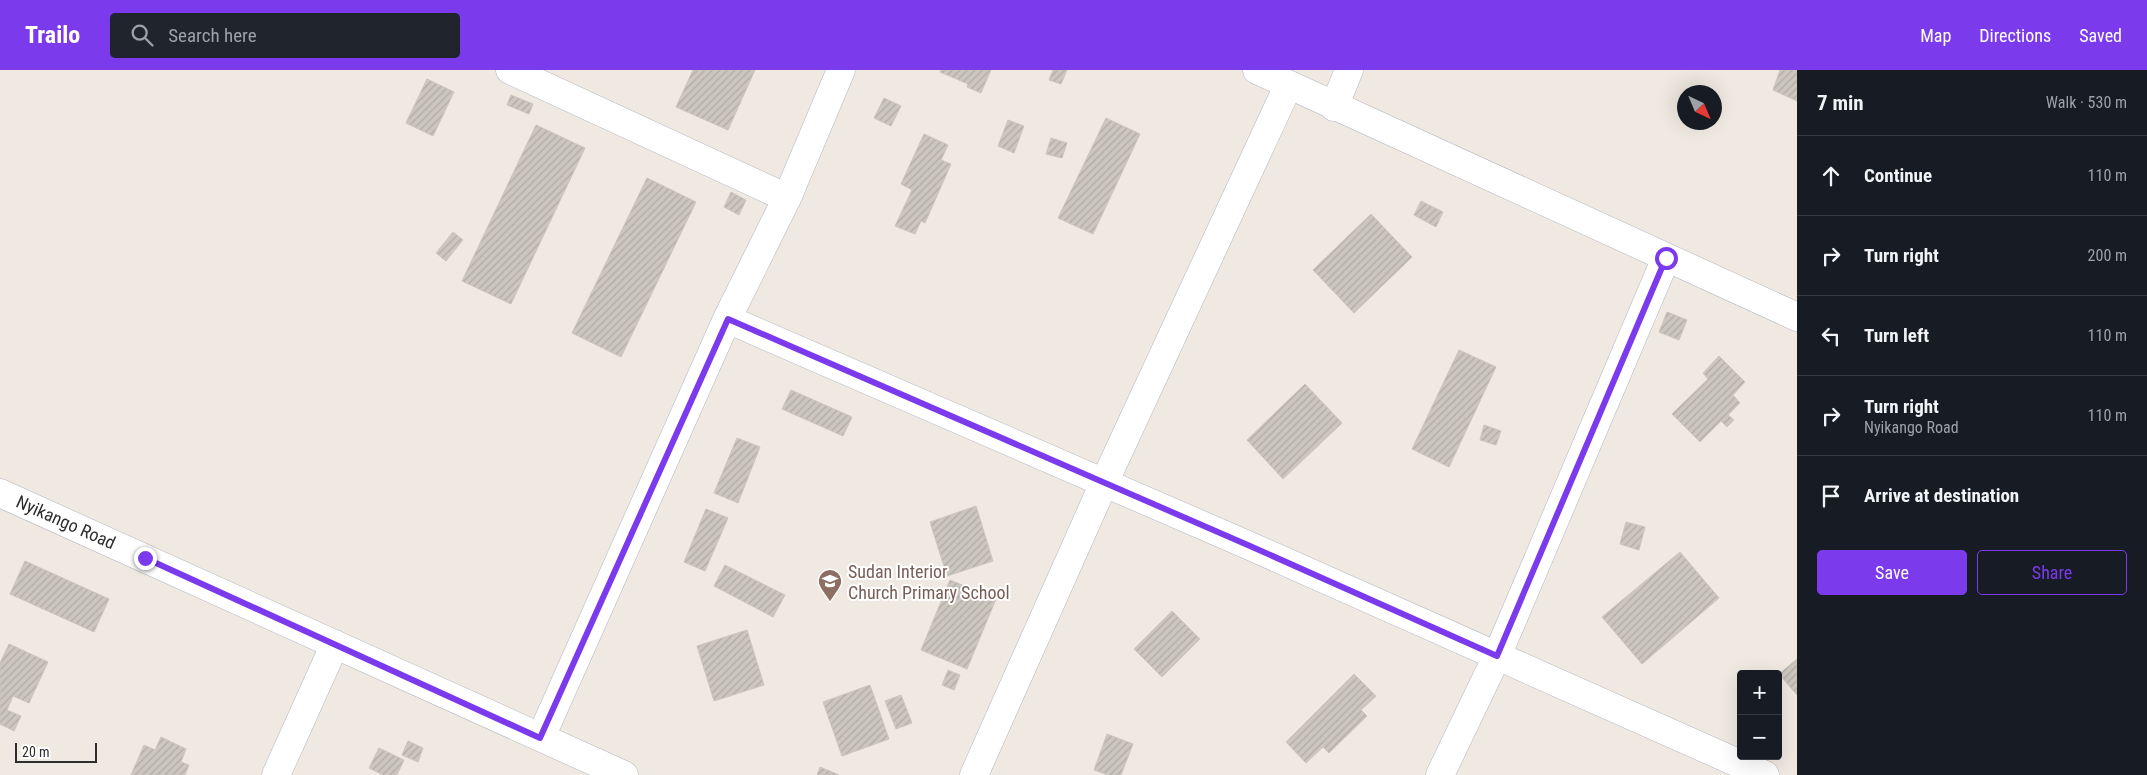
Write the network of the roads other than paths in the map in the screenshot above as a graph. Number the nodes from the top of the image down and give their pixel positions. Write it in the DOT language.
graph roads {
  1 [pos="510,70"];
  2 [pos="841,70"];
  3 [pos="1257,70"];
  4 [pos="1349,70"];
  5 [pos="1288,86"];
  6 [pos="1334,107"];
  7 [pos="786,198"];
  8 [pos="1666,258"];
  9 [pos="1797,317"];
  10 [pos="728,319"];
  11 [pos="1104,483"];
  12 [pos="0,493"];
  13 [pos="335,644"];
  14 [pos="1497,656"];
  15 [pos="540,738"];
  16 [pos="276,775"];
  17 [pos="624,775"];
  18 [pos="974,775"];
  19 [pos="1440,775"];
  20 [pos="1765,775"];
  1 -- 7 [label="street"];
  2 -- 7 [label="street"];
  3 -- 5 [label="street"];
  4 -- 6 [label="street"];
  5 -- 6 [label="street"];
  5 -- 11 [label="street"];
  6 -- 8 [label="street"];
  7 -- 10 [label="street"];
  8 -- 9 [label="street"];
  8 -- 14 [label="street"];
  10 -- 11 [label="street"];
  10 -- 15 [label="street"];
  11 -- 14 [label="street"];
  11 -- 18 [label="street"];
  12 -- 13 [label="street, Nyikango Road"];
  13 -- 15 [label="street, Nyikango Road"];
  13 -- 16 [label="street"];
  14 -- 19 [label="street"];
  14 -- 20 [label="street"];
  15 -- 17 [label="street, Nyikango Road"];
}
